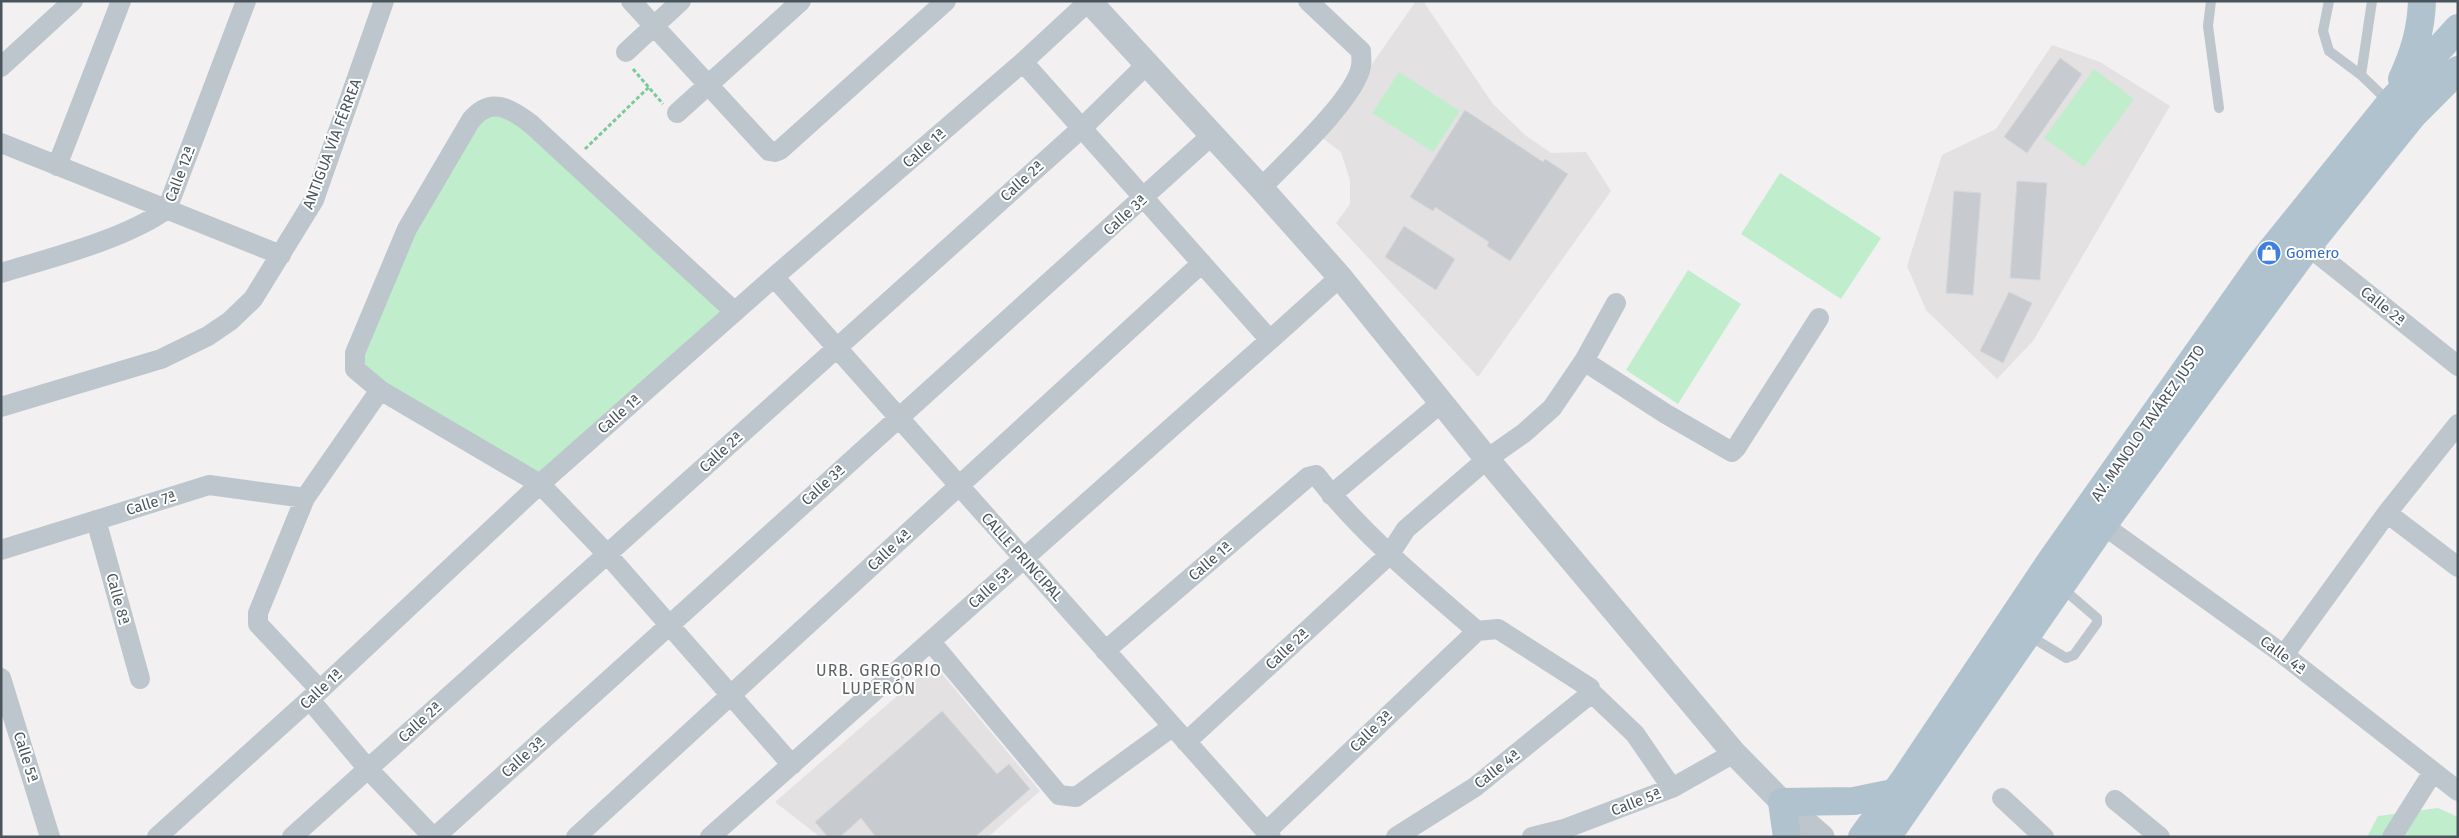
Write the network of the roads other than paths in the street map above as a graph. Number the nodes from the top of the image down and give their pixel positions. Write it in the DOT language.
graph roads {
  1 [pos="73,1"];
  2 [pos="120,1"];
  3 [pos="246,1"];
  4 [pos="384,1"];
  5 [pos="631,1"];
  6 [pos="681,1"];
  7 [pos="801,1"];
  8 [pos="946,1"];
  9 [pos="1089,1"];
  10 [pos="1308,1"];
  11 [pos="2211,1"];
  12 [pos="2329,1"];
  13 [pos="2372,1"];
  14 [pos="2422,1"];
  15 [pos="654,26"];
  16 [pos="2458,28"];
  17 [pos="626,52"];
  18 [pos="1024,62"];
  19 [pos="1147,64"];
  20 [pos="1,67"];
  21 [pos="2458,70"];
  22 [pos="2361,76"];
  23 [pos="708,84"];
  24 [pos="2446,87"];
  25 [pos="2390,103"];
  26 [pos="2219,108"];
  27 [pos="677,113"];
  28 [pos="1083,127"];
  29 [pos="1212,135"];
  30 [pos="1,143"];
  31 [pos="57,166"];
  32 [pos="1261,188"];
  33 [pos="1144,198"];
  34 [pos="166,209"];
  35 [pos="2308,246"];
  36 [pos="280,256"];
  37 [pos="1202,263"];
  38 [pos="1,273"];
  39 [pos="774,277"];
  40 [pos="1340,277"];
  41 [pos="1616,303"];
  42 [pos="735,312"];
  43 [pos="1819,318"];
  44 [pos="1270,340"];
  45 [pos="837,348"];
  46 [pos="1584,361"];
  47 [pos="2458,366"];
  48 [pos="380,390"];
  49 [pos="1442,402"];
  50 [pos="1,407"];
  51 [pos="898,417"];
  52 [pos="2458,424"];
  53 [pos="1487,459"];
  54 [pos="540,484"];
  55 [pos="959,486"];
  56 [pos="1331,495"];
  57 [pos="305,498"];
  58 [pos="2387,513"];
  59 [pos="96,520"];
  60 [pos="2103,525"];
  61 [pos="1,550"];
  62 [pos="607,554"];
  63 [pos="1389,555"];
  64 [pos="1023,558"];
  65 [pos="2458,567"];
  66 [pos="2061,587"];
  67 [pos="669,625"];
  68 [pos="1477,631"];
  69 [pos="2028,635"];
  70 [pos="931,642"];
  71 [pos="1105,651"];
  72 [pos="2284,655"];
  73 [pos="1,678"];
  74 [pos="140,679"];
  75 [pos="1590,691"];
  76 [pos="315,695"];
  77 [pos="731,695"];
  78 [pos="1172,726"];
  79 [pos="1186,742"];
  80 [pos="1734,753"];
  81 [pos="792,765"];
  82 [pos="368,769"];
  83 [pos="2434,772"];
  84 [pos="1672,788"];
  85 [pos="2458,791"];
  86 [pos="1893,793"];
  87 [pos="2002,798"];
  88 [pos="2115,800"];
  89 [pos="1782,802"];
  90 [pos="1268,834"];
  91 [pos="50,837"];
  92 [pos="157,837"];
  93 [pos="292,837"];
  94 [pos="434,837"];
  95 [pos="576,837"];
  96 [pos="710,837"];
  97 [pos="1396,837"];
  98 [pos="1532,837"];
  99 [pos="1787,837"];
  100 [pos="1822,837"];
  101 [pos="1862,837"];
  102 [pos="1886,837"];
  103 [pos="2044,837"];
  104 [pos="2160,837"];
  105 [pos="2392,837"];
  1 -- 20 [label="street"];
  2 -- 31 [label="street"];
  3 -- 34 [label="street, Calle 12ª"];
  4 -- 36 [label="street, ANTIGUA VÍA FÉRREA"];
  5 -- 15 [label="street"];
  6 -- 15 [label="street"];
  7 -- 23 [label="street"];
  8 -- 23 [label="street"];
  9 -- 18 [label="street, Calle 1ª"];
  9 -- 19 [label="street"];
  10 -- 32 [label="street"];
  11 -- 26 [label="lane"];
  12 -- 22 [label="lane"];
  13 -- 22 [label="lane"];
  14 -- 25 [label="main road"];
  15 -- 17 [label="street"];
  15 -- 23 [label="street"];
  16 -- 25 [label="main road, AV. MANOLO TAVÁREZ JUSTO"];
  18 -- 28 [label="street"];
  18 -- 39 [label="street, Calle 1ª"];
  19 -- 28 [label="street, Calle 2ª"];
  19 -- 29 [label="street"];
  21 -- 24 [label="main road, AV. MANOLO TAVÁREZ JUSTO"];
  22 -- 25 [label="lane"];
  23 -- 27 [label="street"];
  24 -- 35 [label="main road, AV. MANOLO TAVÁREZ JUSTO"];
  25 -- 86 [label="main road, AV. MANOLO TAVÁREZ JUSTO"];
  28 -- 33 [label="street"];
  28 -- 45 [label="street, Calle 2ª"];
  29 -- 32 [label="street"];
  29 -- 33 [label="street, Calle 3ª"];
  30 -- 31 [label="street"];
  31 -- 34 [label="street"];
  32 -- 40 [label="street"];
  33 -- 37 [label="street"];
  33 -- 51 [label="street, Calle 3ª"];
  34 -- 36 [label="street"];
  34 -- 38 [label="street, Calle 12ª"];
  35 -- 47 [label="street, Calle 2ª"];
  35 -- 60 [label="main road, AV. MANOLO TAVÁREZ JUSTO"];
  36 -- 50 [label="street, ANTIGUA VÍA FÉRREA"];
  37 -- 44 [label="street"];
  37 -- 55 [label="street, Calle 4ª"];
  39 -- 42 [label="street, Calle 1ª"];
  39 -- 45 [label="street, CALLE PRINCIPAL"];
  40 -- 44 [label="street, Calle 5ª"];
  40 -- 49 [label="street"];
  41 -- 46 [label="street, Calle 2ª"];
  42 -- 48 [label="street"];
  42 -- 54 [label="street, Calle 1ª"];
  43 -- 46 [label="street"];
  44 -- 64 [label="street, Calle 5ª"];
  45 -- 51 [label="street, CALLE PRINCIPAL"];
  45 -- 62 [label="street, Calle 2ª"];
  46 -- 53 [label="street, Calle 2ª"];
  48 -- 54 [label="street"];
  48 -- 57 [label="street"];
  49 -- 53 [label="street"];
  49 -- 56 [label="street"];
  51 -- 55 [label="street, CALLE PRINCIPAL"];
  51 -- 67 [label="street, Calle 3ª"];
  52 -- 58 [label="street"];
  53 -- 63 [label="street, Calle 2ª"];
  53 -- 80 [label="street"];
  54 -- 62 [label="street"];
  54 -- 76 [label="street, Calle 1ª"];
  55 -- 64 [label="street, CALLE PRINCIPAL"];
  55 -- 77 [label="street, Calle 4ª"];
  56 -- 63 [label="street"];
  56 -- 71 [label="street, Calle 1ª"];
  57 -- 59 [label="street, Calle 7ª"];
  57 -- 76 [label="street"];
  58 -- 65 [label="street"];
  58 -- 72 [label="street"];
  59 -- 61 [label="street, Calle 7ª"];
  59 -- 74 [label="street, Calle 8ª"];
  60 -- 66 [label="main road, AV. MANOLO TAVÁREZ JUSTO"];
  60 -- 72 [label="street, Calle 4ª"];
  62 -- 67 [label="street"];
  62 -- 82 [label="street, Calle 2ª"];
  63 -- 68 [label="street"];
  63 -- 79 [label="street, Calle 2ª"];
  64 -- 70 [label="street, Calle 5ª"];
  64 -- 71 [label="street, CALLE PRINCIPAL"];
  66 -- 69 [label="main road, AV. MANOLO TAVÁREZ JUSTO"];
  66 -- 69 [label="lane"];
  67 -- 77 [label="street"];
  67 -- 94 [label="street, Calle 3ª"];
  68 -- 75 [label="street"];
  68 -- 90 [label="street, Calle 3ª"];
  69 -- 102 [label="main road, AV. MANOLO TAVÁREZ JUSTO"];
  70 -- 78 [label="street"];
  70 -- 81 [label="street, Calle 5ª"];
  71 -- 78 [label="street, CALLE PRINCIPAL"];
  72 -- 83 [label="street, Calle 4ª"];
  73 -- 91 [label="street, Calle 5ª"];
  75 -- 84 [label="street"];
  75 -- 97 [label="street, Calle 4ª"];
  76 -- 82 [label="street"];
  76 -- 92 [label="street, Calle 1ª"];
  77 -- 81 [label="street"];
  77 -- 95 [label="street, Calle 4ª"];
  78 -- 79 [label="street, CALLE PRINCIPAL"];
  79 -- 90 [label="street, CALLE PRINCIPAL"];
  80 -- 84 [label="street, Calle 5ª"];
  80 -- 89 [label="street"];
  81 -- 96 [label="street, Calle 5ª"];
  82 -- 93 [label="street, Calle 2ª"];
  82 -- 94 [label="street"];
  83 -- 85 [label="street, Calle 4ª"];
  83 -- 105 [label="street"];
  84 -- 98 [label="street, Calle 5ª"];
  86 -- 89 [label="main road"];
  86 -- 101 [label="main road, AV. MANOLO TAVÁREZ JUSTO"];
  87 -- 103 [label="street"];
  88 -- 104 [label="street"];
  89 -- 99 [label="main road"];
  89 -- 100 [label="street"];
}
